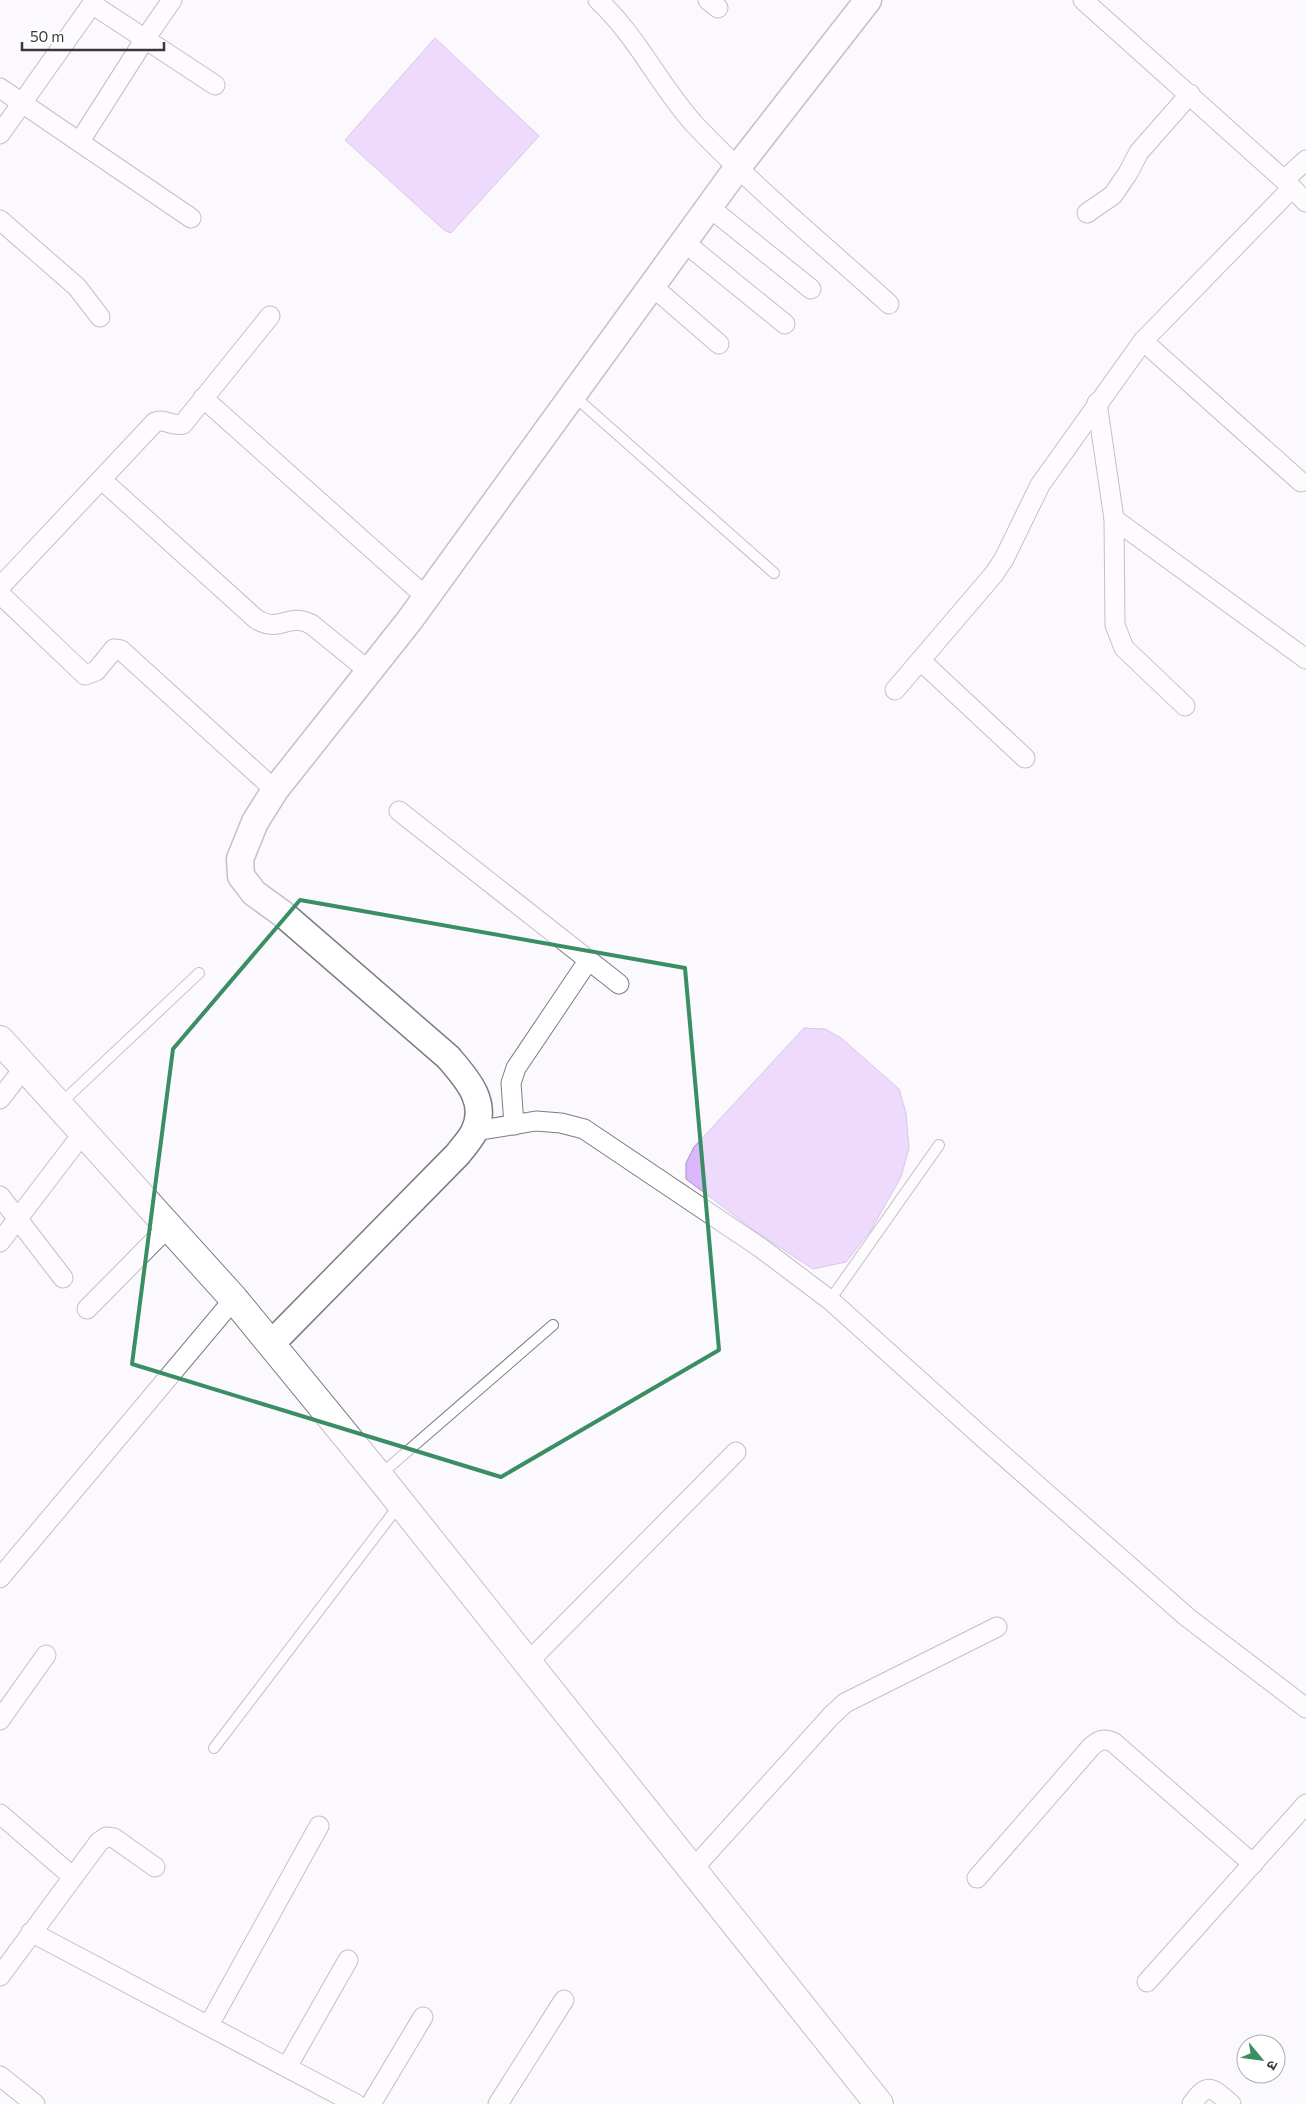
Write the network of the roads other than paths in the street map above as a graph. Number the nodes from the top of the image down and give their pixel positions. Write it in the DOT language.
graph roads {
  1 [pos="172,0"];
  2 [pos="598,0"];
  3 [pos="868,0"];
  4 [pos="1083,0"];
  5 [pos="93,2"];
  6 [pos="145,39"];
  7 [pos="215,85"];
  8 [pos="0,88"];
  9 [pos="1190,94"];
  10 [pos="23,102"];
  11 [pos="0,134"];
  12 [pos="80,142"];
  13 [pos="1306,160"];
  14 [pos="738,167"];
  15 [pos="1288,184"];
  16 [pos="1306,202"];
  17 [pos="709,207"];
  18 [pos="1087,214"];
  19 [pos="191,218"];
  20 [pos="0,220"];
  21 [pos="684,242"];
  22 [pos="652,286"];
  23 [pos="811,289"];
  24 [pos="889,304"];
  25 [pos="270,316"];
  26 [pos="100,317"];
  27 [pos="785,324"];
  28 [pos="1143,341"];
  29 [pos="719,344"];
  30 [pos="573,396"];
  31 [pos="203,398"];
  32 [pos="1097,403"];
  33 [pos="102,480"];
  34 [pos="1301,482"];
  35 [pos="1114,519"];
  36 [pos="774,573"];
  37 [pos="0,588"];
  38 [pos="0,594"];
  39 [pos="426,597"];
  40 [pos="1306,659"];
  41 [pos="921,660"];
  42 [pos="369,671"];
  43 [pos="895,690"];
  44 [pos="1185,706"];
  45 [pos="1025,758"];
  46 [pos="275,790"];
  47 [pos="399,811"];
  48 [pos="588,961"];
  49 [pos="199,973"];
  50 [pos="618,984"];
  51 [pos="0,1040"];
  52 [pos="24,1068"];
  53 [pos="0,1099"];
  54 [pos="58,1106"];
  55 [pos="514,1125"];
  56 [pos="475,1131"];
  57 [pos="83,1133"];
  58 [pos="939,1145"];
  59 [pos="0,1196"];
  60 [pos="18,1219"];
  61 [pos="168,1227"];
  62 [pos="0,1242"];
  63 [pos="63,1278"];
  64 [pos="234,1299"];
  65 [pos="830,1300"];
  66 [pos="87,1309"];
  67 [pos="553,1325"];
  68 [pos="271,1344"];
  69 [pos="736,1452"];
  70 [pos="379,1476"];
  71 [pos="401,1504"];
  72 [pos="0,1578"];
  73 [pos="996,1627"];
  74 [pos="46,1655"];
  75 [pos="528,1662"];
  76 [pos="1306,1708"];
  77 [pos="0,1720"];
  78 [pos="214,1748"];
  79 [pos="1306,1804"];
  80 [pos="0,1814"];
  81 [pos="319,1826"];
  82 [pos="1253,1864"];
  83 [pos="155,1867"];
  84 [pos="692,1870"];
  85 [pos="73,1877"];
  86 [pos="977,1878"];
  87 [pos="32,1932"];
  88 [pos="348,1960"];
  89 [pos="0,1976"];
  90 [pos="1147,1982"];
  91 [pos="564,2000"];
  92 [pos="423,2017"];
  93 [pos="209,2025"];
  94 [pos="287,2067"];
  95 [pos="0,2076"];
  96 [pos="35,2104"];
  97 [pos="356,2104"];
  98 [pos="371,2104"];
  99 [pos="498,2104"];
  100 [pos="879,2104"];
  101 [pos="1192,2104"];
  102 [pos="1231,2104"];
  1 -- 6 [label="street"];
  2 -- 14 [label="street"];
  3 -- 14 [label="main road"];
  4 -- 9 [label="street"];
  5 -- 6 [label="street"];
  5 -- 10 [label="street"];
  6 -- 7 [label="street"];
  6 -- 12 [label="street"];
  8 -- 10 [label="street"];
  9 -- 15 [label="street"];
  9 -- 18 [label="street"];
  10 -- 11 [label="street"];
  10 -- 12 [label="street"];
  12 -- 19 [label="street"];
  13 -- 15 [label="street"];
  14 -- 17 [label="main road"];
  14 -- 24 [label="street"];
  15 -- 16 [label="street"];
  15 -- 28 [label="street"];
  17 -- 21 [label="main road"];
  17 -- 23 [label="street"];
  20 -- 26 [label="street"];
  21 -- 22 [label="main road"];
  21 -- 27 [label="street"];
  22 -- 29 [label="street"];
  22 -- 30 [label="main road"];
  25 -- 31 [label="street"];
  28 -- 32 [label="street"];
  28 -- 34 [label="street"];
  30 -- 36 [label="lane"];
  30 -- 39 [label="main road"];
  31 -- 33 [label="street"];
  31 -- 39 [label="street"];
  32 -- 35 [label="street"];
  32 -- 41 [label="street"];
  33 -- 37 [label="street"];
  33 -- 42 [label="street"];
  35 -- 40 [label="street"];
  35 -- 44 [label="street"];
  38 -- 46 [label="street"];
  39 -- 42 [label="main road"];
  41 -- 43 [label="street"];
  41 -- 45 [label="street"];
  42 -- 46 [label="main road"];
  46 -- 56 [label="main road"];
  47 -- 48 [label="street"];
  48 -- 50 [label="street"];
  48 -- 55 [label="street"];
  49 -- 54 [label="lane"];
  51 -- 52 [label="main road"];
  52 -- 53 [label="street"];
  52 -- 54 [label="main road"];
  54 -- 57 [label="main road"];
  55 -- 56 [label="street"];
  55 -- 65 [label="street"];
  56 -- 68 [label="main road"];
  57 -- 60 [label="street"];
  57 -- 61 [label="main road"];
  58 -- 65 [label="lane"];
  59 -- 60 [label="street"];
  60 -- 62 [label="street"];
  60 -- 63 [label="street"];
  61 -- 64 [label="main road"];
  61 -- 66 [label="street"];
  64 -- 68 [label="main road"];
  64 -- 72 [label="street"];
  65 -- 76 [label="street"];
  67 -- 70 [label="lane"];
  68 -- 70 [label="main road"];
  69 -- 75 [label="street"];
  70 -- 71 [label="main road"];
  71 -- 75 [label="main road"];
  71 -- 78 [label="lane"];
  73 -- 84 [label="street"];
  74 -- 77 [label="street"];
  75 -- 84 [label="main road"];
  79 -- 82 [label="street"];
  80 -- 85 [label="street"];
  81 -- 93 [label="street"];
  82 -- 86 [label="street"];
  82 -- 90 [label="street"];
  83 -- 85 [label="street"];
  84 -- 100 [label="main road"];
  85 -- 87 [label="street"];
  87 -- 89 [label="street"];
  87 -- 93 [label="street"];
  88 -- 94 [label="street"];
  91 -- 99 [label="street"];
  92 -- 98 [label="street"];
  93 -- 94 [label="street"];
  94 -- 97 [label="street"];
  95 -- 96 [label="street"];
  101 -- 102 [label="street"];
}
